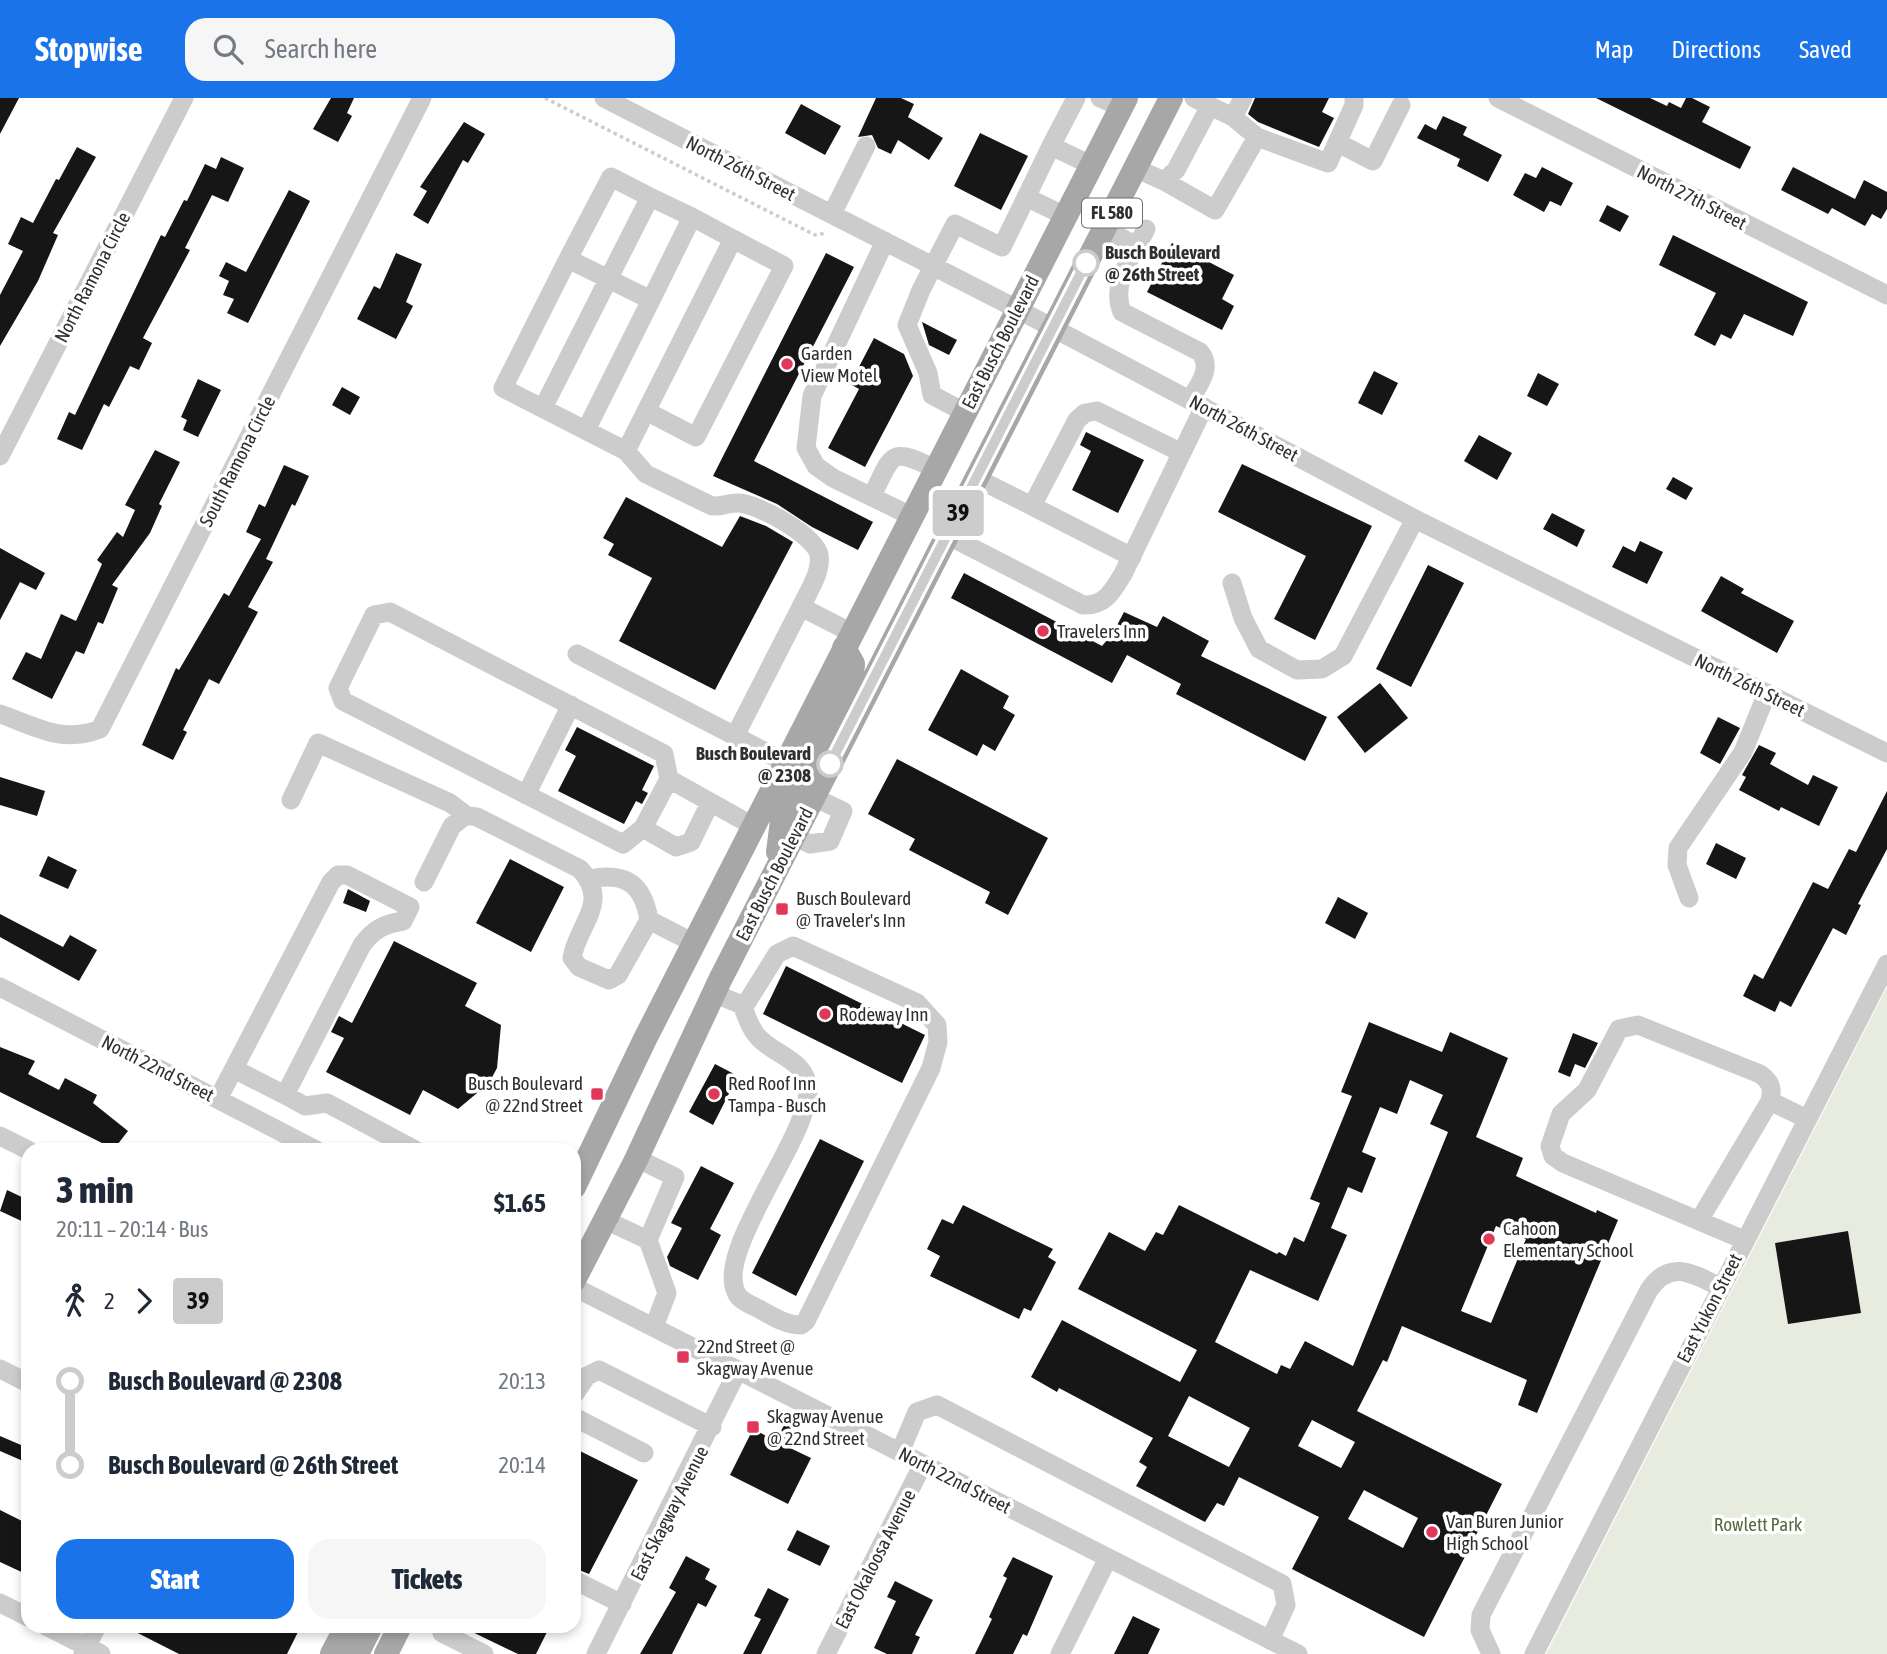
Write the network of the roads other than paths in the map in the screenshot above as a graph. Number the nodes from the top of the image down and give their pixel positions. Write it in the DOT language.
graph roads {
  1 [pos="184,98"];
  2 [pos="422,98"];
  3 [pos="604,98"];
  4 [pos="1076,98"];
  5 [pos="1171,98"];
  6 [pos="1243,98"];
  7 [pos="1354,98"];
  8 [pos="1498,98"];
  9 [pos="1116,101"];
  10 [pos="1202,102"];
  11 [pos="1401,105"];
  12 [pos="1233,117"];
  13 [pos="1257,137"];
  14 [pos="1338,143"];
  15 [pos="866,146"];
  16 [pos="1051,146"];
  17 [pos="1091,164"];
  18 [pos="1135,168"];
  19 [pos="1164,181"];
  20 [pos="650,197"];
  21 [pos="1026,198"];
  22 [pos="1065,216"];
  23 [pos="692,217"];
  24 [pos="832,223"];
  25 [pos="1104,229"];
  26 [pos="733,239"];
  27 [pos="884,241"];
  28 [pos="568,259"];
  29 [pos="933,266"];
  30 [pos="609,279"];
  31 [pos="1887,295"];
  32 [pos="651,300"];
  33 [pos="1017,309"];
  34 [pos="1052,328"];
  35 [pos="1197,404"];
  36 [pos="544,408"];
  37 [pos="646,411"];
  38 [pos="964,412"];
  39 [pos="586,430"];
  40 [pos="626,451"];
  41 [pos="1182,453"];
  42 [pos="0,456"];
  43 [pos="936,468"];
  44 [pos="976,478"];
  45 [pos="872,496"];
  46 [pos="1032,506"];
  47 [pos="911,516"];
  48 [pos="1415,519"];
  49 [pos="947,536"];
  50 [pos="1132,556"];
  51 [pos="1232,583"];
  52 [pos="801,607"];
  53 [pos="848,641"];
  54 [pos="578,654"];
  55 [pos="1767,693"];
  56 [pos="571,705"];
  57 [pos="0,714"];
  58 [pos="735,736"];
  59 [pos="1887,753"];
  60 [pos="786,764"];
  61 [pos="669,779"];
  62 [pos="526,794"];
  63 [pos="813,797"];
  64 [pos="291,800"];
  65 [pos="710,803"];
  66 [pos="466,815"];
  67 [pos="754,826"];
  68 [pos="643,828"];
  69 [pos="793,836"];
  70 [pos="776,870"];
  71 [pos="589,879"];
  72 [pos="424,882"];
  73 [pos="1689,898"];
  74 [pos="649,920"];
  75 [pos="694,943"];
  76 [pos="1887,964"];
  77 [pos="0,986"];
  78 [pos="713,993"];
  79 [pos="742,1005"];
  80 [pos="234,1069"];
  81 [pos="285,1096"];
  82 [pos="218,1099"];
  83 [pos="1770,1101"];
  84 [pos="1807,1119"];
  85 [pos="0,1136"];
  86 [pos="303,1143"];
  87 [pos="402,1143"];
  88 [pos="21,1146"];
  89 [pos="636,1158"];
  90 [pos="581,1173"];
  91 [pos="1700,1219"];
  92 [pos="605,1220"];
  93 [pos="648,1240"];
  94 [pos="1744,1240"];
  95 [pos="581,1266"];
  96 [pos="1720,1287"];
  97 [pos="581,1290"];
  98 [pos="654,1327"];
  99 [pos="0,1369"];
  100 [pos="738,1370"];
  101 [pos="21,1380"];
  102 [pos="581,1385"];
  103 [pos="581,1420"];
  104 [pos="712,1427"];
  105 [pos="644,1452"];
  106 [pos="900,1452"];
  107 [pos="923,1464"];
  108 [pos="1108,1558"];
  109 [pos="581,1584"];
  110 [pos="0,1603"];
  111 [pos="622,1604"];
  112 [pos="21,1614"];
  113 [pos="58,1633"];
  114 [pos="95,1633"];
  115 [pos="342,1633"];
  116 [pos="368,1633"];
  117 [pos="396,1633"];
  118 [pos="442,1633"];
  119 [pos="1270,1640"];
  120 [pos="90,1651"];
  121 [pos="1296,1653"];
  122 [pos="332,1654"];
  123 [pos="357,1654"];
  124 [pos="386,1654"];
  125 [pos="484,1654"];
  126 [pos="596,1654"];
  127 [pos="826,1654"];
  128 [pos="1060,1654"];
  129 [pos="1491,1654"];
  130 [pos="1534,1654"];
  1 -- 42 [label="street, North Ramona Circle"];
  2 -- 57 [label="street, South Ramona Circle"];
  3 -- 24 [label="street, North 26th Street"];
  4 -- 16 [label="street"];
  5 -- 18 [label="main road, East Busch Boulevard / FL 580"];
  6 -- 12 [label="street"];
  7 -- 14 [label="street"];
  8 -- 31 [label="street, North 27th Street"];
  9 -- 17 [label="main road, East Busch Boulevard / FL 580"];
  10 -- 12 [label="street"];
  10 -- 19 [label="street"];
  11 -- 14 [label="street"];
  12 -- 13 [label="street"];
  13 -- 14 [label="street"];
  13 -- 19 [label="street"];
  15 -- 24 [label="street"];
  16 -- 17 [label="street"];
  16 -- 21 [label="street"];
  17 -- 22 [label="main road, East Busch Boulevard / FL 580"];
  18 -- 19 [label="street"];
  18 -- 25 [label="main road, East Busch Boulevard / FL 580"];
  20 -- 23 [label="street"];
  20 -- 28 [label="street"];
  20 -- 30 [label="street"];
  21 -- 22 [label="street"];
  21 -- 29 [label="street"];
  22 -- 33 [label="main road, East Busch Boulevard / FL 580"];
  23 -- 26 [label="street"];
  23 -- 32 [label="street"];
  24 -- 27 [label="street, North 26th Street"];
  25 -- 34 [label="main road, East Busch Boulevard / FL 580"];
  25 -- 35 [label="street"];
  26 -- 37 [label="street"];
  26 -- 37 [label="street"];
  27 -- 29 [label="street, North 26th Street"];
  27 -- 45 [label="street"];
  28 -- 30 [label="street"];
  28 -- 36 [label="street"];
  29 -- 33 [label="street, North 26th Street"];
  29 -- 38 [label="street"];
  30 -- 32 [label="street"];
  30 -- 36 [label="street"];
  32 -- 39 [label="street"];
  33 -- 34 [label="street, North 26th Street"];
  33 -- 38 [label="main road, East Busch Boulevard / FL 580"];
  34 -- 35 [label="street, North 26th Street"];
  34 -- 44 [label="main road, East Busch Boulevard / FL 580"];
  35 -- 41 [label="street"];
  35 -- 48 [label="street, North 26th Street"];
  36 -- 39 [label="street"];
  37 -- 40 [label="street"];
  38 -- 43 [label="main road, East Busch Boulevard / FL 580"];
  39 -- 40 [label="street"];
  40 -- 52 [label="street"];
  41 -- 46 [label="street"];
  41 -- 50 [label="street"];
  43 -- 45 [label="street"];
  43 -- 47 [label="main road, East Busch Boulevard / FL 580"];
  44 -- 46 [label="street"];
  44 -- 49 [label="main road, East Busch Boulevard / FL 580"];
  45 -- 47 [label="street"];
  46 -- 50 [label="street"];
  47 -- 53 [label="main road, East Busch Boulevard / FL 580"];
  48 -- 51 [label="street"];
  48 -- 55 [label="street, North 26th Street"];
  49 -- 50 [label="street"];
  49 -- 63 [label="main road, East Busch Boulevard / FL 580"];
  52 -- 53 [label="street"];
  52 -- 58 [label="street"];
  53 -- 60 [label="main road, East Busch Boulevard / FL 580"];
  53 -- 70 [label="main road"];
  54 -- 58 [label="street"];
  55 -- 59 [label="street, North 26th Street"];
  55 -- 73 [label="street"];
  56 -- 61 [label="street"];
  56 -- 62 [label="street"];
  56 -- 62 [label="street"];
  58 -- 60 [label="street"];
  60 -- 67 [label="main road, East Busch Boulevard / FL 580"];
  61 -- 65 [label="street"];
  61 -- 68 [label="street"];
  62 -- 68 [label="street"];
  63 -- 69 [label="main road, East Busch Boulevard / FL 580"];
  63 -- 69 [label="street"];
  64 -- 66 [label="street"];
  65 -- 67 [label="street"];
  65 -- 68 [label="street"];
  66 -- 71 [label="street"];
  66 -- 72 [label="street"];
  67 -- 75 [label="main road, East Busch Boulevard / FL 580"];
  69 -- 70 [label="main road, East Busch Boulevard / FL 580"];
  70 -- 78 [label="main road, East Busch Boulevard / FL 580"];
  71 -- 74 [label="street"];
  71 -- 74 [label="street"];
  74 -- 75 [label="street"];
  75 -- 90 [label="main road, East Busch Boulevard / FL 580"];
  76 -- 84 [label="street, East Yukon Street"];
  77 -- 82 [label="street, North 22nd Street"];
  78 -- 79 [label="street"];
  78 -- 89 [label="main road, East Busch Boulevard / FL 580"];
  79 -- 79 [label="street"];
  80 -- 81 [label="street"];
  80 -- 81 [label="street"];
  80 -- 82 [label="street"];
  81 -- 87 [label="street"];
  82 -- 86 [label="street, North 22nd Street"];
  83 -- 84 [label="street"];
  83 -- 91 [label="street"];
  83 -- 91 [label="street"];
  84 -- 94 [label="street, East Yukon Street"];
  85 -- 88 [label="street"];
  89 -- 92 [label="main road, East Busch Boulevard / FL 580"];
  89 -- 93 [label="street"];
  91 -- 94 [label="street"];
  92 -- 93 [label="street"];
  92 -- 95 [label="main road, East Busch Boulevard / FL 580"];
  93 -- 98 [label="street"];
  94 -- 96 [label="street, East Yukon Street"];
  96 -- 129 [label="street"];
  96 -- 130 [label="street, East Yukon Street"];
  97 -- 98 [label="street, North 22nd Street"];
  98 -- 100 [label="street, North 22nd Street"];
  99 -- 101 [label="street"];
  100 -- 104 [label="street, East Skagway Avenue"];
  100 -- 106 [label="street, North 22nd Street"];
  102 -- 104 [label="street"];
  103 -- 105 [label="street"];
  104 -- 111 [label="street, East Skagway Avenue"];
  106 -- 107 [label="street, North 22nd Street"];
  106 -- 119 [label="street"];
  107 -- 108 [label="street, North 22nd Street"];
  107 -- 127 [label="street, East Okaloosa Avenue"];
  108 -- 119 [label="street, North 22nd Street"];
  108 -- 128 [label="street"];
  109 -- 111 [label="street"];
  110 -- 112 [label="street"];
  111 -- 126 [label="street, East Skagway Avenue"];
  113 -- 120 [label="street"];
  114 -- 120 [label="street"];
  115 -- 122 [label="main road"];
  116 -- 123 [label="main road"];
  117 -- 124 [label="main road"];
  118 -- 125 [label="street"];
  119 -- 121 [label="street, North 22nd Street"];
}
